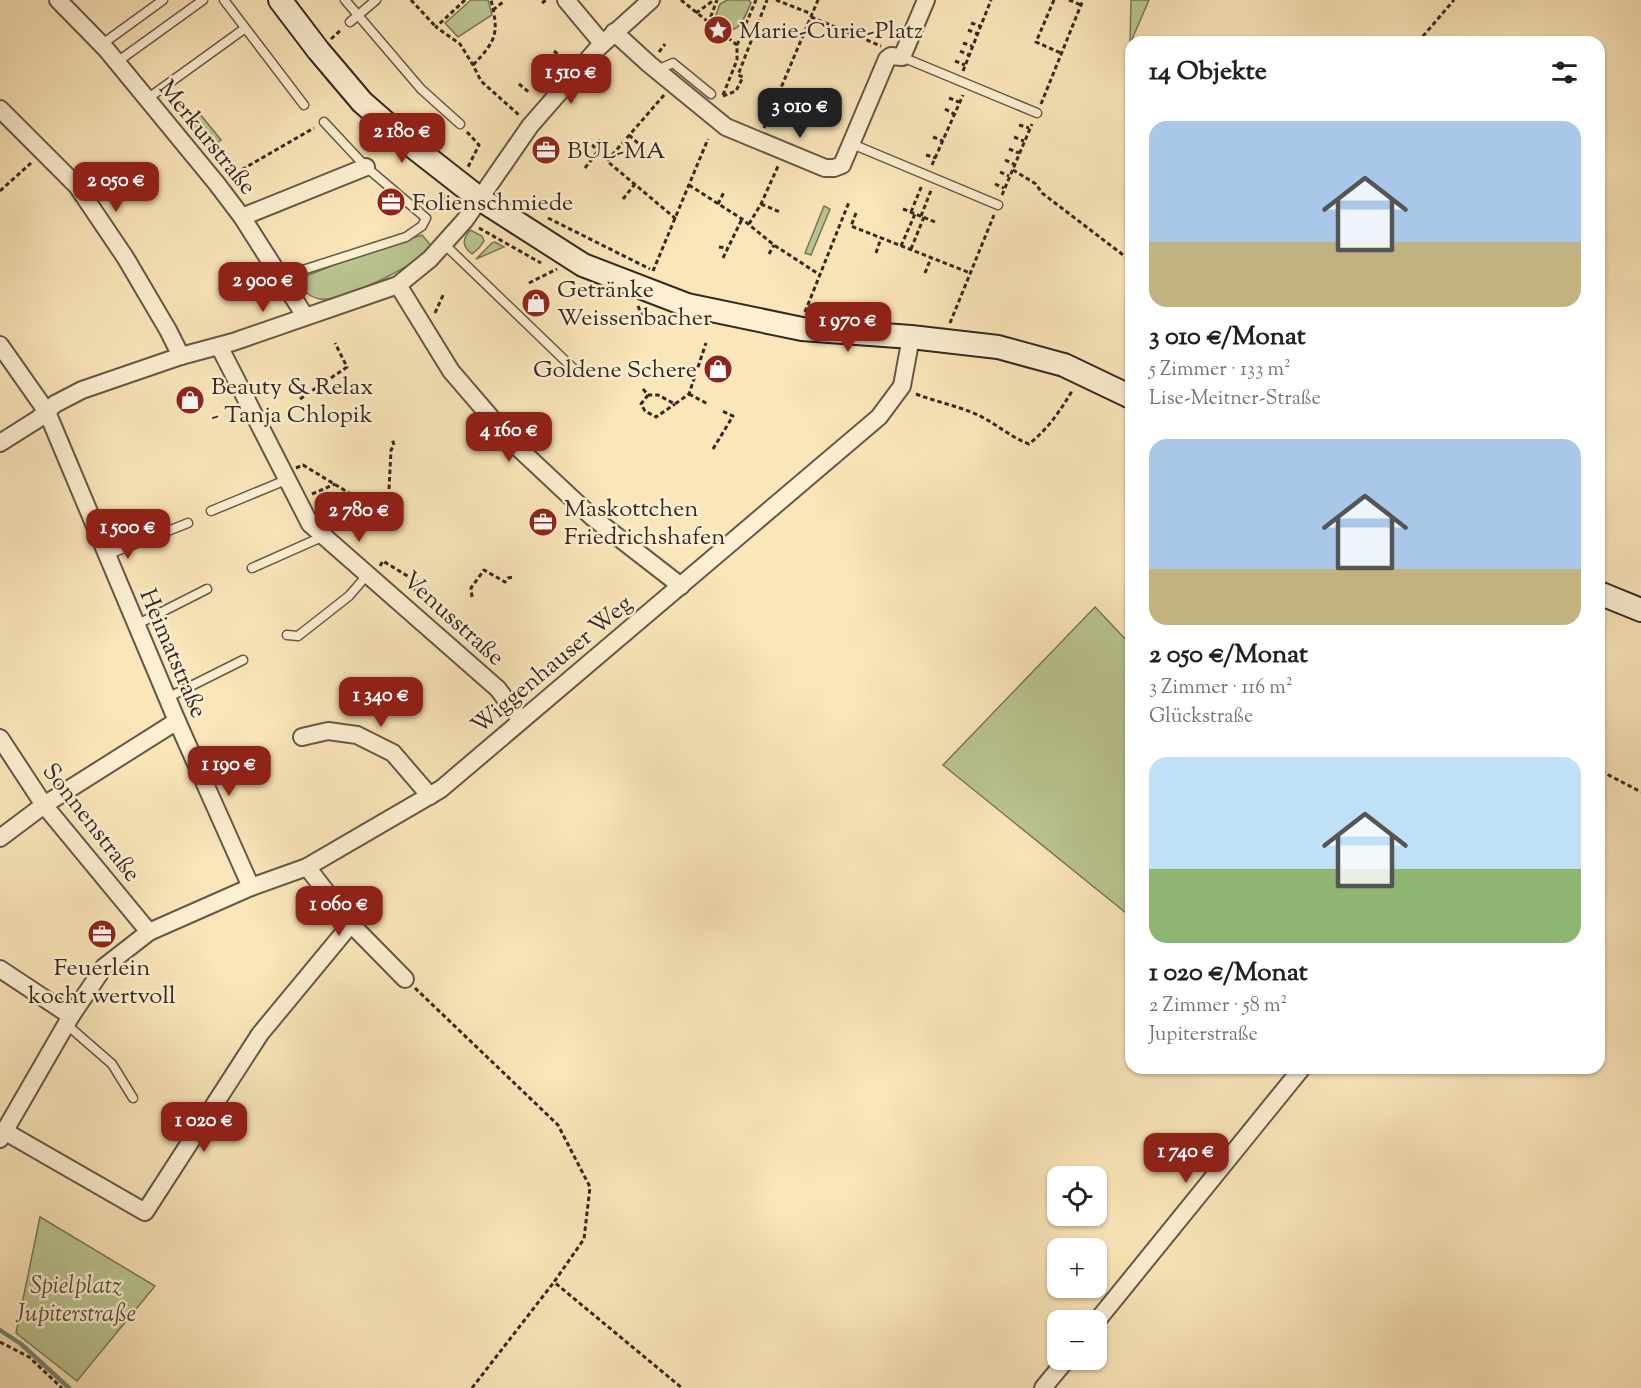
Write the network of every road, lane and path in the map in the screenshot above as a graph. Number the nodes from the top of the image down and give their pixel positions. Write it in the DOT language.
graph roads {
  1 [pos="58,0"];
  2 [pos="163,0"];
  3 [pos="203,0"];
  4 [pos="224,0"];
  5 [pos="280,0"];
  6 [pos="345,0"];
  7 [pos="376,0"];
  8 [pos="411,0"];
  9 [pos="465,0"];
  10 [pos="491,0"];
  11 [pos="546,0"];
  12 [pos="651,0"];
  13 [pos="681,0"];
  14 [pos="716,0"];
  15 [pos="756,0"];
  16 [pos="767,0"];
  17 [pos="776,0"];
  18 [pos="818,0"];
  19 [pos="926,0"];
  20 [pos="991,0"];
  21 [pos="1054,0"];
  22 [pos="1069,0"];
  23 [pos="1083,0"];
  24 [pos="1454,0"];
  25 [pos="502,2"];
  26 [pos="542,3"];
  27 [pos="572,5"];
  28 [pos="1081,5"];
  29 [pos="493,10"];
  30 [pos="441,12"];
  31 [pos="696,13"];
  32 [pos="812,15"];
  33 [pos="445,18"];
  34 [pos="354,19"];
  35 [pos="971,22"];
  36 [pos="708,24"];
  37 [pos="436,27"];
  38 [pos="981,27"];
  39 [pos="244,29"];
  40 [pos="968,30"];
  41 [pos="978,34"];
  42 [pos="1423,36"];
  43 [pos="608,38"];
  44 [pos="331,39"];
  45 [pos="963,43"];
  46 [pos="101,45"];
  47 [pos="737,45"];
  48 [pos="882,46"];
  49 [pos="973,46"];
  50 [pos="338,47"];
  51 [pos="554,51"];
  52 [pos="960,51"];
  53 [pos="1062,53"];
  54 [pos="969,55"];
  55 [pos="902,57"];
  56 [pos="562,58"];
  57 [pos="956,61"];
  58 [pos="117,62"];
  59 [pos="473,65"];
  60 [pos="965,65"];
  61 [pos="657,70"];
  62 [pos="781,74"];
  63 [pos="786,76"];
  64 [pos="959,81"];
  65 [pos="519,84"];
  66 [pos="674,84"];
  67 [pos="968,85"];
  68 [pos="530,93"];
  69 [pos="711,94"];
  70 [pos="723,96"];
  71 [pos="950,98"];
  72 [pos="147,99"];
  73 [pos="960,103"];
  74 [pos="304,105"];
  75 [pos="722,105"];
  76 [pos="0,109"];
  77 [pos="945,109"];
  78 [pos="1037,113"];
  79 [pos="954,114"];
  80 [pos="525,121"];
  81 [pos="324,122"];
  82 [pos="460,124"];
  83 [pos="1019,125"];
  84 [pos="1029,129"];
  85 [pos="629,135"];
  86 [pos="933,137"];
  87 [pos="1014,137"];
  88 [pos="708,139"];
  89 [pos="600,140"];
  90 [pos="759,141"];
  91 [pos="943,141"];
  92 [pos="1024,141"];
  93 [pos="852,144"];
  94 [pos="640,146"];
  95 [pos="1009,149"];
  96 [pos="598,151"];
  97 [pos="44,152"];
  98 [pos="784,152"];
  99 [pos="1019,153"];
  100 [pos="926,155"];
  101 [pos="936,159"];
  102 [pos="1005,160"];
  103 [pos="607,161"];
  104 [pos="459,162"];
  105 [pos="1015,164"];
  106 [pos="366,168"];
  107 [pos="585,168"];
  108 [pos="1013,170"];
  109 [pos="1000,172"];
  110 [pos="926,174"];
  111 [pos="1010,177"];
  112 [pos="217,184"];
  113 [pos="634,184"];
  114 [pos="995,184"];
  115 [pos="689,185"];
  116 [pos="1005,188"];
  117 [pos="931,190"];
  118 [pos="0,191"];
  119 [pos="724,192"];
  120 [pos="480,199"];
  121 [pos="623,199"];
  122 [pos="849,202"];
  123 [pos="718,204"];
  124 [pos="761,204"];
  125 [pos="998,205"];
  126 [pos="903,209"];
  127 [pos="780,212"];
  128 [pos="856,213"];
  129 [pos="913,213"];
  130 [pos="539,214"];
  131 [pos="242,217"];
  132 [pos="922,217"];
  133 [pos="676,219"];
  134 [pos="742,219"];
  135 [pos="935,222"];
  136 [pos="750,224"];
  137 [pos="881,238"];
  138 [pos="444,244"];
  139 [pos="774,245"];
  140 [pos="901,246"];
  141 [pos="719,247"];
  142 [pos="727,248"];
  143 [pos="910,250"];
  144 [pos="876,253"];
  145 [pos="769,254"];
  146 [pos="1125,256"];
  147 [pos="723,258"];
  148 [pos="931,258"];
  149 [pos="557,268"];
  150 [pos="925,273"];
  151 [pos="970,273"];
  152 [pos="820,275"];
  153 [pos="281,277"];
  154 [pos="529,283"];
  155 [pos="398,285"];
  156 [pos="305,316"];
  157 [pos="804,317"];
  158 [pos="948,328"];
  159 [pos="910,337"];
  160 [pos="336,343"];
  161 [pos="706,343"];
  162 [pos="0,345"];
  163 [pos="219,346"];
  164 [pos="181,356"];
  165 [pos="579,374"];
  166 [pos="1084,374"];
  167 [pos="902,386"];
  168 [pos="643,389"];
  169 [pos="689,394"];
  170 [pos="1125,394"];
  171 [pos="648,395"];
  172 [pos="300,399"];
  173 [pos="675,404"];
  174 [pos="708,404"];
  175 [pos="722,411"];
  176 [pos="46,412"];
  177 [pos="392,438"];
  178 [pos="0,443"];
  179 [pos="713,449"];
  180 [pos="285,477"];
  181 [pos="335,484"];
  182 [pos="389,489"];
  183 [pos="297,501"];
  184 [pos="211,511"];
  185 [pos="188,523"];
  186 [pos="362,534"];
  187 [pos="324,536"];
  188 [pos="107,555"];
  189 [pos="252,568"];
  190 [pos="370,575"];
  191 [pos="514,577"];
  192 [pos="681,586"];
  193 [pos="207,589"];
  194 [pos="1605,595"];
  195 [pos="472,597"];
  196 [pos="405,606"];
  197 [pos="1641,610"];
  198 [pos="136,625"];
  199 [pos="287,635"];
  200 [pos="243,660"];
  201 [pos="167,698"];
  202 [pos="521,720"];
  203 [pos="177,721"];
  204 [pos="302,737"];
  205 [pos="2,744"];
  206 [pos="1605,773"];
  207 [pos="1641,792"];
  208 [pos="429,796"];
  209 [pos="44,805"];
  210 [pos="0,838"];
  211 [pos="307,867"];
  212 [pos="251,887"];
  213 [pos="351,924"];
  214 [pos="149,932"];
  215 [pos="0,969"];
  216 [pos="405,979"];
  217 [pos="68,1020"];
  218 [pos="1297,1074"];
  219 [pos="133,1098"];
  220 [pos="2,1135"];
  221 [pos="554,1282"];
  222 [pos="1106,1310"];
  223 [pos="0,1342"];
  224 [pos="1058,1370"];
  225 [pos="62,1388"];
  226 [pos="472,1388"];
  227 [pos="682,1388"];
  228 [pos="1043,1388"];
  1 -- 46 [label="street, Merkurstraße"];
  2 -- 46 [label="lane"];
  3 -- 58 [label="lane"];
  4 -- 39 [label="lane"];
  5 -- 120 [label="main road"];
  6 -- 34 [label="lane"];
  7 -- 34 [label="lane"];
  8 -- 37 [label="path"];
  9 -- 33 [label="path"];
  10 -- 29 [label="path"];
  11 -- 26 [label="path"];
  12 -- 43 [label="street"];
  13 -- 31 [label="path"];
  14 -- 31 [label="path"];
  14 -- 36 [label="path"];
  15 -- 47 [label="path"];
  16 -- 70 [label="path"];
  17 -- 32 [label="path"];
  18 -- 32 [label="path"];
  19 -- 55 [label="street"];
  20 -- 38 [label="path"];
  21 -- 53 [label="path"];
  22 -- 28 [label="path"];
  23 -- 28 [label="path"];
  24 -- 42 [label="path"];
  25 -- 29 [label="path"];
  27 -- 43 [label="street"];
  28 -- 53 [label="path"];
  29 -- 59 [label="path"];
  30 -- 33 [label="path"];
  31 -- 36 [label="path"];
  32 -- 48 [label="path"];
  32 -- 63 [label="path"];
  33 -- 37 [label="path"];
  34 -- 82 [label="lane"];
  35 -- 38 [label="path"];
  36 -- 47 [label="path"];
  37 -- 59 [label="path"];
  38 -- 41 [label="path"];
  39 -- 72 [label="lane"];
  39 -- 74 [label="lane"];
  40 -- 41 [label="path"];
  41 -- 49 [label="path"];
  43 -- 61 [label="street"];
  43 -- 120 [label="street"];
  44 -- 50 [label="path"];
  45 -- 49 [label="path"];
  46 -- 58 [label="street, Merkurstraße"];
  47 -- 70 [label="path"];
  49 -- 54 [label="path"];
  51 -- 56 [label="path"];
  52 -- 54 [label="path"];
  53 -- 78 [label="path"];
  54 -- 60 [label="path"];
  55 -- 64 [label="lane"];
  55 -- 93 [label="street"];
  57 -- 60 [label="path"];
  58 -- 72 [label="street, Merkurstraße"];
  59 -- 80 [label="path"];
  60 -- 64 [label="path"];
  61 -- 66 [label="street"];
  61 -- 69 [label="lane"];
  62 -- 63 [label="path"];
  63 -- 90 [label="path"];
  64 -- 67 [label="lane"];
  65 -- 68 [label="path"];
  66 -- 85 [label="path"];
  66 -- 90 [label="street"];
  67 -- 73 [label="path"];
  67 -- 78 [label="lane"];
  70 -- 75 [label="path"];
  71 -- 73 [label="path"];
  72 -- 112 [label="street, Merkurstraße"];
  73 -- 79 [label="path"];
  76 -- 97 [label="street"];
  77 -- 79 [label="path"];
  78 -- 84 [label="path"];
  79 -- 91 [label="path"];
  81 -- 106 [label="lane"];
  81 -- 112 [label="path"];
  82 -- 104 [label="path"];
  83 -- 84 [label="path"];
  84 -- 92 [label="path"];
  85 -- 94 [label="path"];
  85 -- 103 [label="path"];
  86 -- 91 [label="path"];
  87 -- 92 [label="path"];
  88 -- 115 [label="path"];
  89 -- 96 [label="path"];
  90 -- 98 [label="street"];
  91 -- 101 [label="path"];
  92 -- 99 [label="path"];
  93 -- 98 [label="street"];
  93 -- 110 [label="lane"];
  95 -- 99 [label="path"];
  96 -- 103 [label="path"];
  96 -- 107 [label="path"];
  97 -- 118 [label="path"];
  97 -- 164 [label="street"];
  98 -- 124 [label="path"];
  99 -- 105 [label="path"];
  100 -- 101 [label="path"];
  101 -- 110 [label="path"];
  102 -- 105 [label="path"];
  103 -- 113 [label="path"];
  105 -- 108 [label="path"];
  106 -- 131 [label="street"];
  106 -- 153 [label="lane"];
  108 -- 111 [label="path"];
  108 -- 146 [label="path"];
  109 -- 111 [label="path"];
  110 -- 125 [label="lane"];
  110 -- 129 [label="path"];
  111 -- 116 [label="path"];
  112 -- 131 [label="street, Merkurstraße"];
  113 -- 121 [label="path"];
  113 -- 133 [label="path"];
  114 -- 116 [label="path"];
  115 -- 123 [label="path"];
  115 -- 133 [label="path"];
  116 -- 125 [label="path"];
  117 -- 132 [label="path"];
  119 -- 123 [label="path"];
  120 -- 138 [label="street"];
  120 -- 159 [label="main road"];
  122 -- 152 [label="path"];
  123 -- 134 [label="path"];
  124 -- 127 [label="path"];
  124 -- 136 [label="path"];
  125 -- 151 [label="path"];
  126 -- 129 [label="path"];
  128 -- 137 [label="path"];
  129 -- 132 [label="path"];
  129 -- 140 [label="path"];
  130 -- 133 [label="path"];
  131 -- 153 [label="street, Merkurstraße"];
  132 -- 135 [label="path"];
  132 -- 143 [label="path"];
  134 -- 136 [label="path"];
  134 -- 142 [label="path"];
  136 -- 139 [label="path"];
  137 -- 140 [label="path"];
  137 -- 144 [label="path"];
  138 -- 155 [label="street"];
  138 -- 165 [label="lane"];
  139 -- 145 [label="path"];
  139 -- 152 [label="path"];
  140 -- 143 [label="path"];
  141 -- 142 [label="path"];
  142 -- 147 [label="path"];
  143 -- 148 [label="path"];
  148 -- 150 [label="path"];
  148 -- 151 [label="path"];
  149 -- 154 [label="path"];
  151 -- 158 [label="path"];
  152 -- 157 [label="path"];
  153 -- 156 [label="street, Merkurstraße"];
  155 -- 156 [label="street"];
  155 -- 192 [label="street"];
  156 -- 163 [label="street"];
  159 -- 166 [label="main road"];
  159 -- 167 [label="street, Wiggenhauser Weg"];
  160 -- 172 [label="path"];
  161 -- 169 [label="path"];
  162 -- 176 [label="street, Heimatstraße"];
  163 -- 164 [label="street"];
  163 -- 180 [label="street, Venusstraße"];
  164 -- 176 [label="street"];
  166 -- 167 [label="path"];
  166 -- 170 [label="main road"];
  167 -- 192 [label="street, Wiggenhauser Weg"];
  168 -- 171 [label="path"];
  169 -- 173 [label="path"];
  169 -- 174 [label="path"];
  171 -- 173 [label="path"];
  171 -- 173 [label="path"];
  175 -- 179 [label="path"];
  176 -- 178 [label="street"];
  176 -- 188 [label="street, Heimatstraße"];
  177 -- 182 [label="path"];
  180 -- 181 [label="path"];
  180 -- 183 [label="street, Venusstraße"];
  180 -- 184 [label="lane"];
  181 -- 183 [label="path"];
  181 -- 186 [label="path"];
  183 -- 187 [label="street, Venusstraße"];
  185 -- 188 [label="lane"];
  187 -- 189 [label="lane"];
  187 -- 190 [label="street, Venusstraße"];
  188 -- 198 [label="street, Heimatstraße"];
  190 -- 196 [label="street, Venusstraße"];
  190 -- 196 [label="path"];
  190 -- 199 [label="lane"];
  191 -- 195 [label="path"];
  192 -- 202 [label="street, Wiggenhauser Weg"];
  193 -- 198 [label="lane"];
  194 -- 197 [label="main road"];
  196 -- 202 [label="street, Venusstraße"];
  198 -- 201 [label="street, Heimatstraße"];
  200 -- 201 [label="lane"];
  201 -- 203 [label="street, Heimatstraße"];
  202 -- 208 [label="street, Wiggenhauser Weg"];
  203 -- 209 [label="street"];
  203 -- 212 [label="street, Heimatstraße"];
  204 -- 208 [label="street"];
  205 -- 209 [label="street, Sonnenstraße"];
  206 -- 207 [label="path"];
  208 -- 211 [label="street, Wiggenhauser Weg"];
  209 -- 210 [label="street"];
  209 -- 214 [label="street, Sonnenstraße"];
  211 -- 212 [label="street, Wiggenhauser Weg"];
  211 -- 213 [label="street"];
  212 -- 214 [label="street, Wiggenhauser Weg"];
  213 -- 216 [label="street"];
  213 -- 220 [label="street"];
  214 -- 217 [label="street, Wiggenhauser Weg"];
  215 -- 217 [label="street"];
  216 -- 221 [label="path"];
  217 -- 219 [label="lane"];
  217 -- 220 [label="street, Wiggenhauser Weg"];
  218 -- 222 [label="street"];
  221 -- 226 [label="path"];
  221 -- 227 [label="path"];
  223 -- 225 [label="path"];
  224 -- 228 [label="street"];
}
